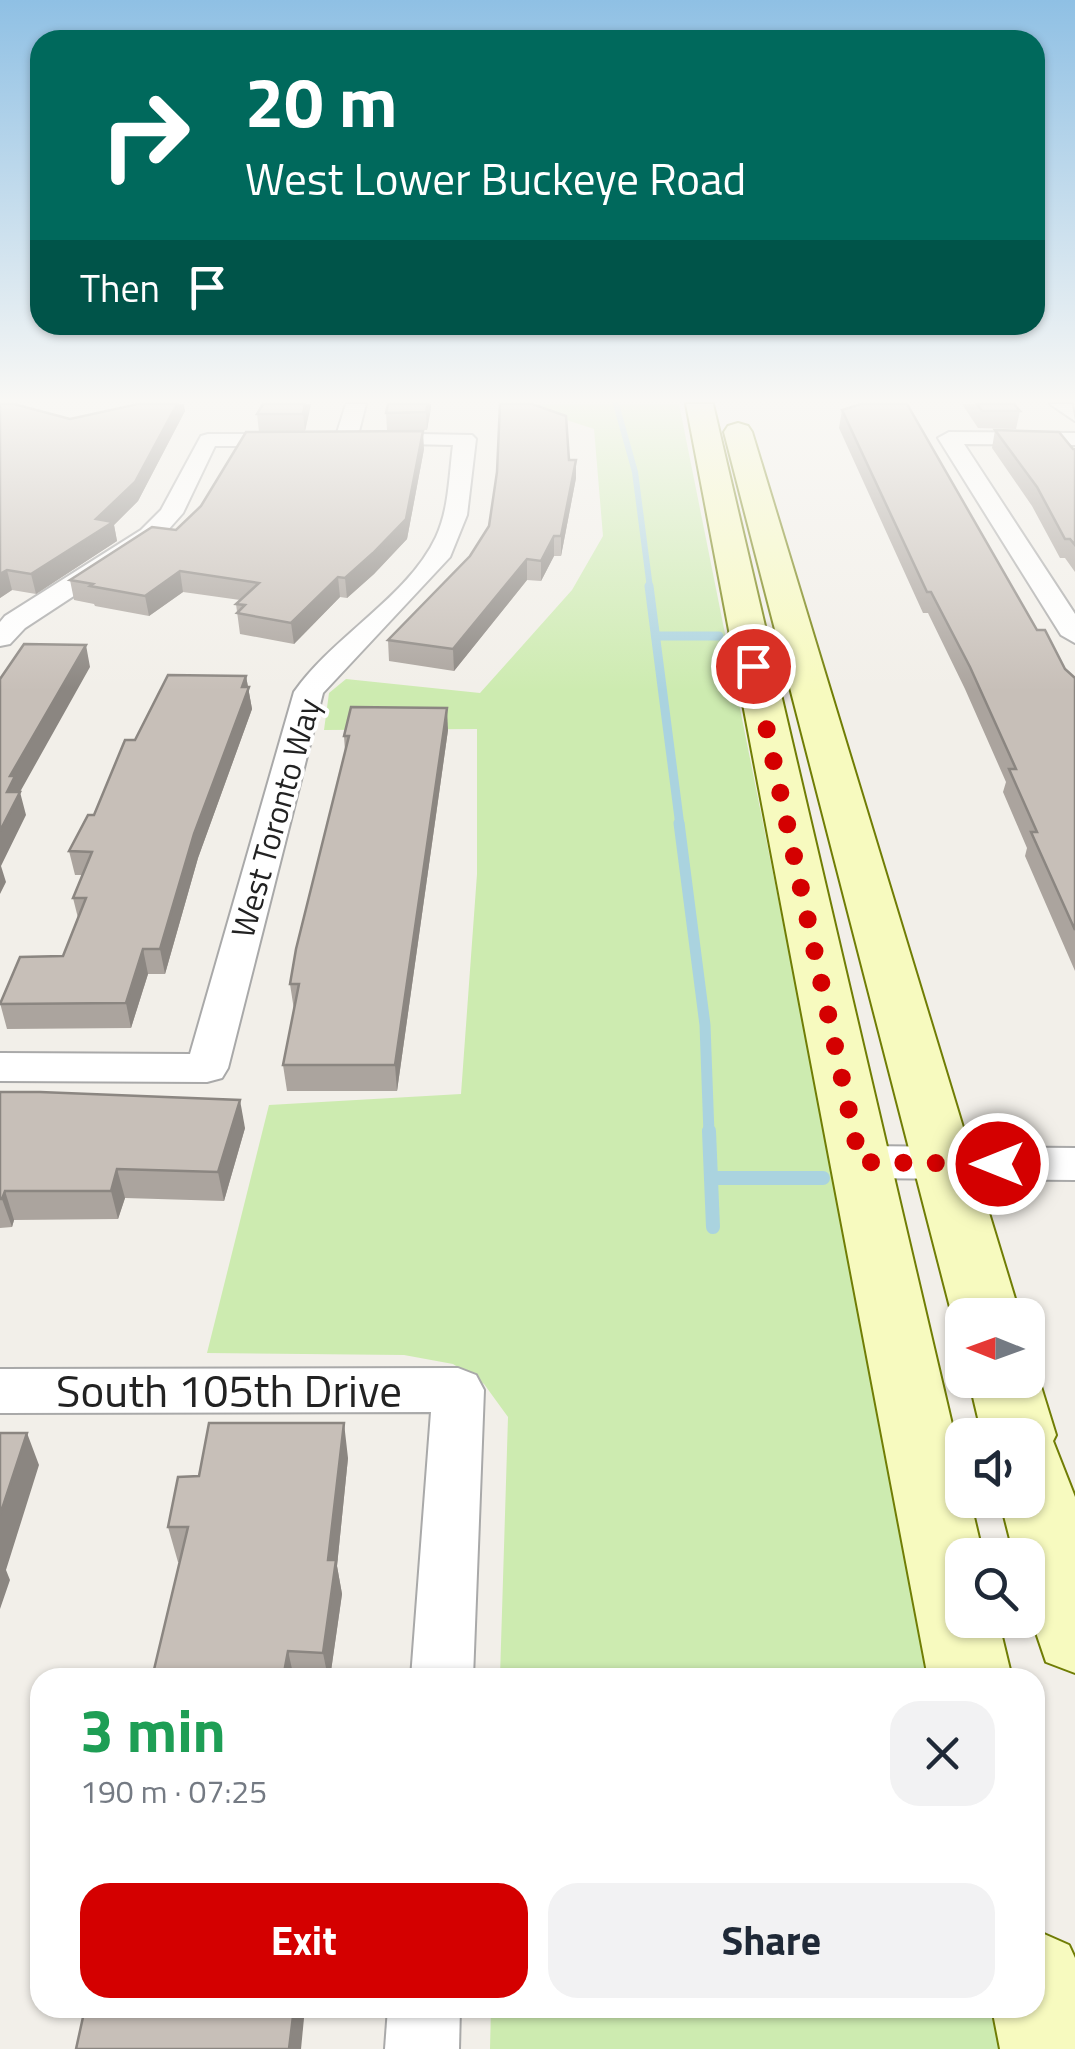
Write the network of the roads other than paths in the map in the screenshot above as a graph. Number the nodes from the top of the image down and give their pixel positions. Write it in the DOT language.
graph roads {
  1 [pos="178,500"];
  2 [pos="454,500"];
  3 [pos="719,500"];
  4 [pos="758,500"];
  5 [pos="988,500"];
  6 [pos="5,626"];
  7 [pos="1075,635"];
  8 [pos="0,1067"];
  9 [pos="860,1162"];
  10 [pos="944,1164"];
  11 [pos="1075,1164"];
  12 [pos="981,1298"];
  13 [pos="0,1391"];
  14 [pos="1043,1518"];
  15 [pos="1075,1634"];
  16 [pos="443,1668"];
  17 [pos="968,1668"];
  18 [pos="424,2018"];
  19 [pos="1043,2018"];
  20 [pos="422,2049"];
  21 [pos="1050,2049"];
  1 -- 6 [label="street"];
  2 -- 8 [label="street, West Toronto Way"];
  3 -- 9 [label="main road"];
  4 -- 10 [label="main road"];
  5 -- 7 [label="street"];
  9 -- 10 [label="street"];
  9 -- 17 [label="main road"];
  10 -- 11 [label="street"];
  10 -- 12 [label="main road"];
  13 -- 16 [label="street, South 105th Drive"];
  14 -- 15 [label="main road"];
  18 -- 20 [label="street"];
  19 -- 21 [label="main road"];
}
